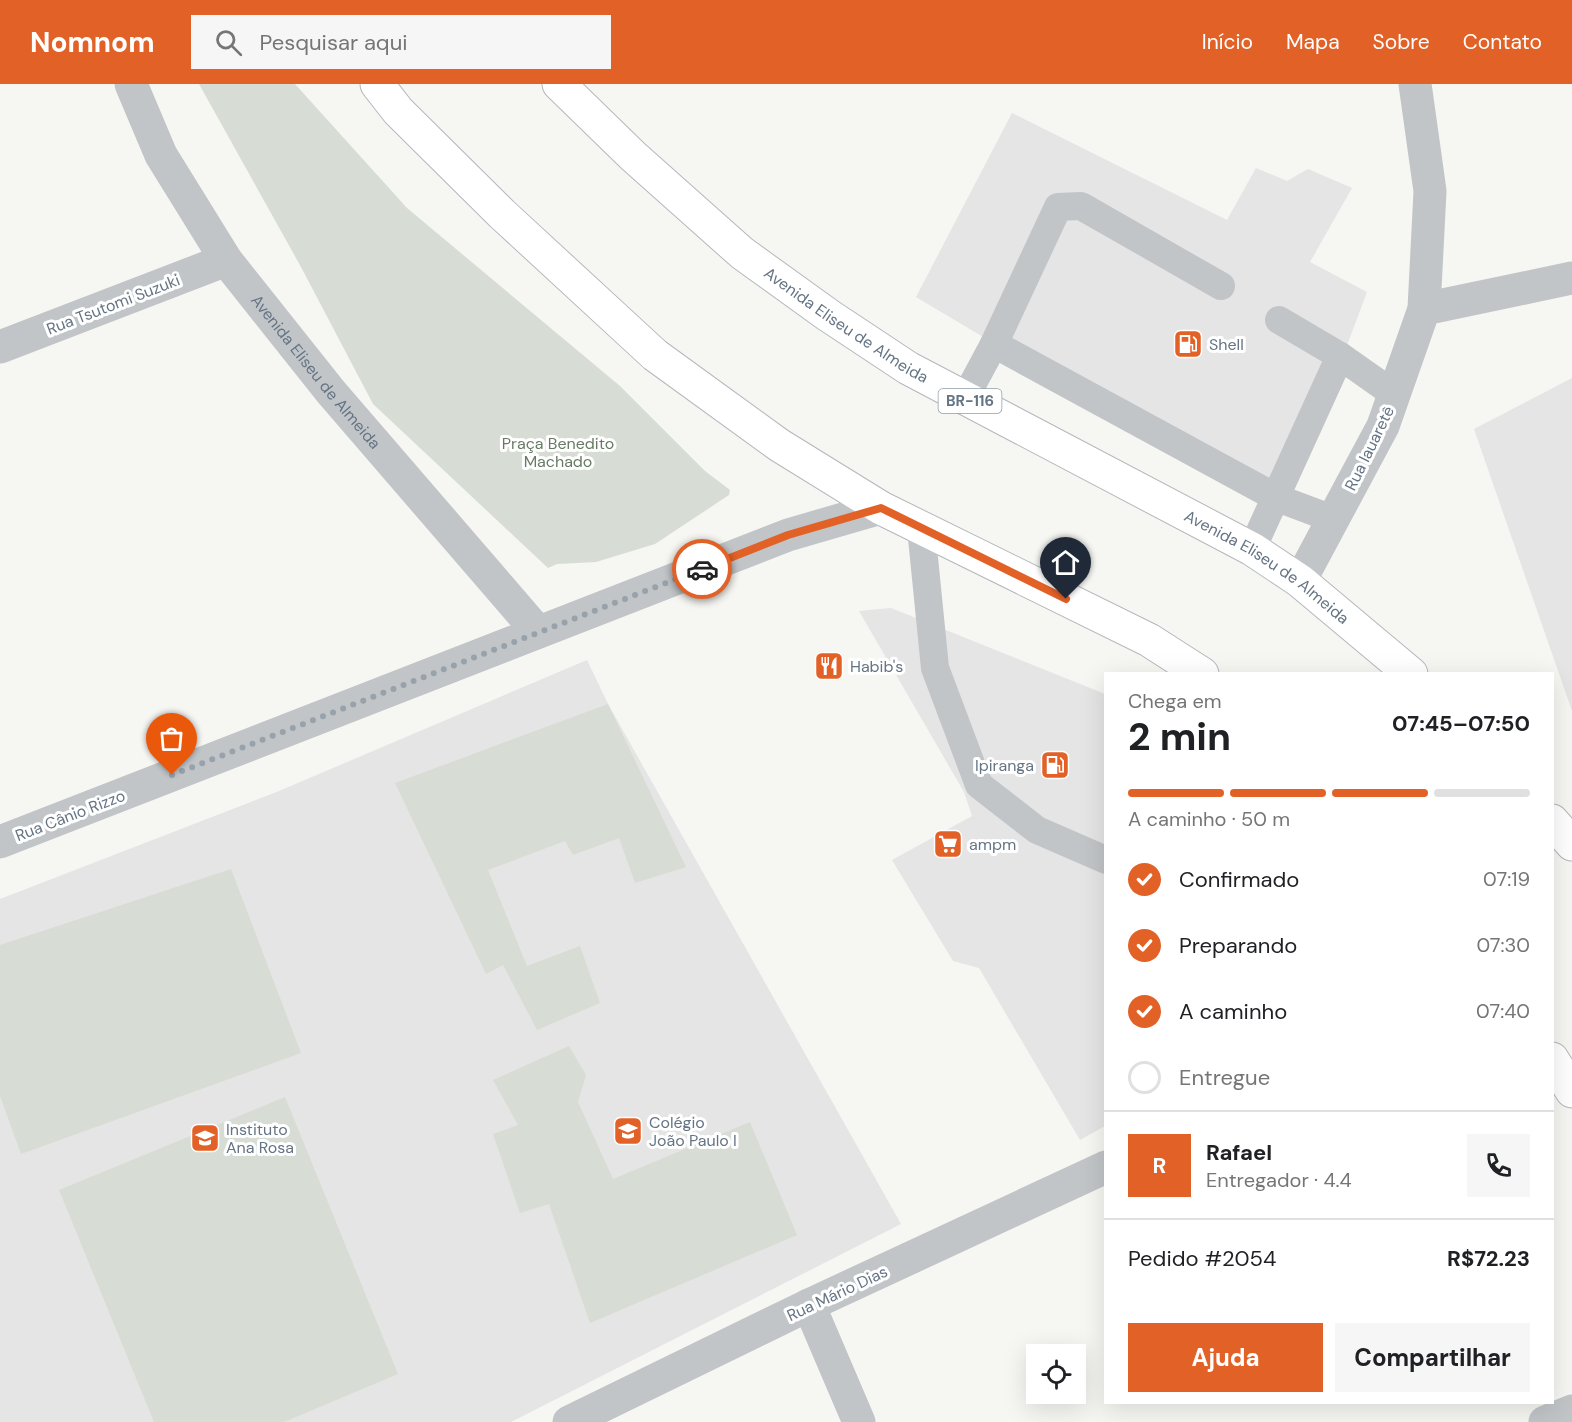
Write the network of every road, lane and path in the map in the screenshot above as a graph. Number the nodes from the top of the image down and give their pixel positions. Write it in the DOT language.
graph roads {
  1 [pos="131,84"];
  2 [pos="377,84"];
  3 [pos="559,84"];
  4 [pos="1415,84"];
  5 [pos="226,260"];
  6 [pos="1572,278"];
  7 [pos="1221,286"];
  8 [pos="1424,309"];
  9 [pos="1279,320"];
  10 [pos="994,344"];
  11 [pos="0,347"];
  12 [pos="1340,356"];
  13 [pos="1394,394"];
  14 [pos="965,398"];
  15 [pos="1277,498"];
  16 [pos="881,508"];
  17 [pos="1333,519"];
  18 [pos="921,528"];
  19 [pos="1252,549"];
  20 [pos="1300,581"];
  21 [pos="538,632"];
  22 [pos="1199,672"];
  23 [pos="1409,672"];
  24 [pos="1554,823"];
  25 [pos="0,842"];
  26 [pos="1572,844"];
  27 [pos="1104,859"];
  28 [pos="1554,1062"];
  29 [pos="1572,1091"];
  30 [pos="1104,1168"];
  31 [pos="809,1305"];
  32 [pos="1572,1411"];
  33 [pos="569,1422"];
  34 [pos="859,1422"];
  35 [pos="1545,1422"];
  1 -- 5 [label="street, Avenida Eliseu de Almeida"];
  2 -- 16 [label="main road"];
  3 -- 14 [label="main road, Avenida Eliseu de Almeida / BR-116"];
  4 -- 8 [label="street, Rua Iauaretê"];
  5 -- 11 [label="street, Rua Tsutomi Suzuki"];
  5 -- 21 [label="street, Avenida Eliseu de Almeida"];
  6 -- 8 [label="street"];
  7 -- 10 [label="lane"];
  8 -- 13 [label="street, Rua Iauaretê"];
  9 -- 12 [label="lane"];
  10 -- 14 [label="lane"];
  10 -- 15 [label="lane"];
  12 -- 13 [label="lane"];
  12 -- 15 [label="lane"];
  13 -- 17 [label="street, Rua Iauaretê"];
  14 -- 19 [label="main road, Avenida Eliseu de Almeida / BR-116"];
  15 -- 17 [label="lane"];
  15 -- 19 [label="lane"];
  16 -- 18 [label="main road"];
  16 -- 21 [label="street, Rua Cânio Rizzo"];
  17 -- 20 [label="street, Rua Iauaretê"];
  18 -- 22 [label="main road"];
  18 -- 27 [label="lane"];
  19 -- 20 [label="main road, Avenida Eliseu de Almeida / BR-116"];
  20 -- 23 [label="main road, Avenida Eliseu de Almeida / BR-116"];
  21 -- 25 [label="street, Rua Cânio Rizzo"];
  24 -- 26 [label="main road"];
  28 -- 29 [label="main road"];
  30 -- 31 [label="street, Rua Mário Dias"];
  31 -- 33 [label="street, Rua Mário Dias"];
  31 -- 34 [label="street"];
  32 -- 35 [label="street"];
}
